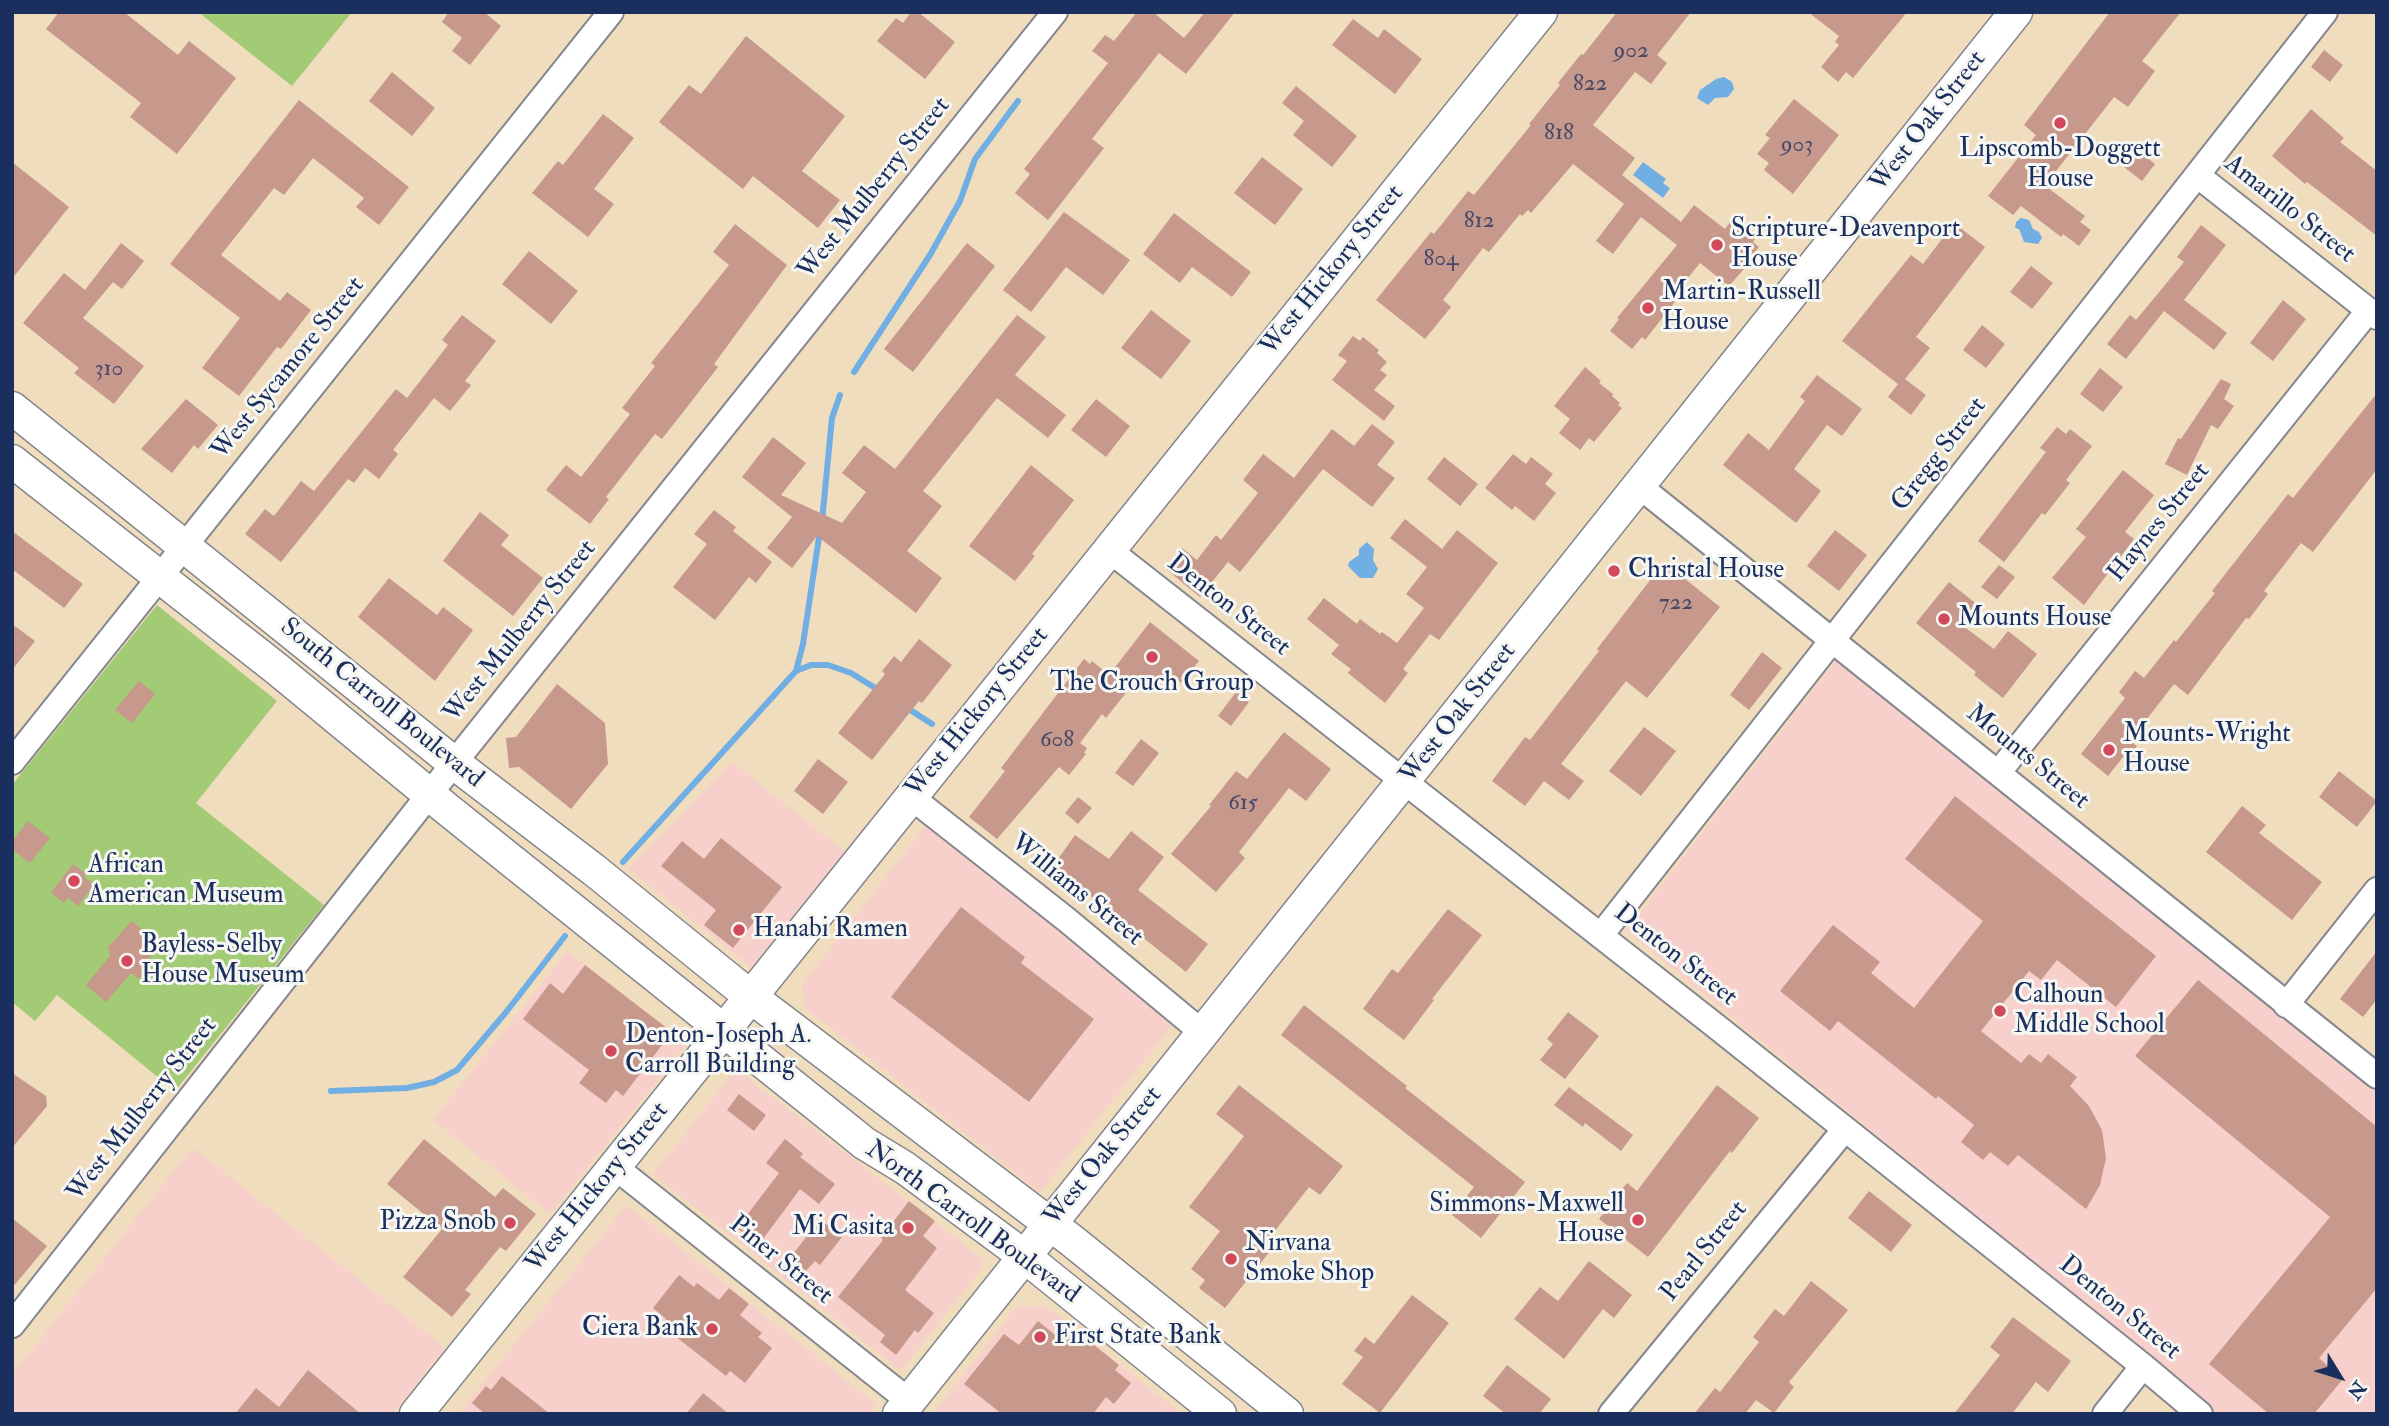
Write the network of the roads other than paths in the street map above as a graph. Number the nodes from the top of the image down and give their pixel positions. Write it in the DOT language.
graph roads {
  1 [pos="611,12"];
  2 [pos="1055,12"];
  3 [pos="1541,12"];
  4 [pos="2016,12"];
  5 [pos="2325,12"];
  6 [pos="2197,175"];
  7 [pos="2373,314"];
  8 [pos="12,408"];
  9 [pos="12,461"];
  10 [pos="1639,486"];
  11 [pos="185,547"];
  12 [pos="1108,550"];
  13 [pos="161,577"];
  14 [pos="1832,640"];
  15 [pos="12,762"];
  16 [pos="454,763"];
  17 [pos="1998,773"];
  18 [pos="1405,781"];
  19 [pos="430,795"];
  20 [pos="911,797"];
  21 [pos="2377,890"];
  22 [pos="1601,935"];
  23 [pos="751,997"];
  24 [pos="2286,1005"];
  25 [pos="724,1032"];
  26 [pos="1203,1033"];
  27 [pos="2377,1076"];
  28 [pos="1845,1129"];
  29 [pos="615,1167"];
  30 [pos="1050,1224"];
  31 [pos="1024,1256"];
  32 [pos="12,1325"];
  33 [pos="2143,1366"];
  34 [pos="904,1408"];
  35 [pos="416,1414"];
  36 [pos="1220,1414"];
  37 [pos="1287,1414"];
  38 [pos="1611,1414"];
  39 [pos="2105,1414"];
  40 [pos="2200,1414"];
  1 -- 11 [label="street, West Sycamore Street"];
  2 -- 16 [label="street, West Mulberry Street"];
  3 -- 12 [label="main road, West Hickory Street"];
  4 -- 10 [label="main road, West Oak Street"];
  5 -- 6 [label="street, Gregg Street"];
  6 -- 7 [label="street, Amarillo Street"];
  6 -- 14 [label="street, Gregg Street"];
  7 -- 17 [label="street, Haynes Street"];
  8 -- 11 [label="main road, South Carroll Boulevard"];
  9 -- 13 [label="main road, South Carroll Boulevard"];
  10 -- 14 [label="street, Mounts Street"];
  10 -- 18 [label="main road, West Oak Street"];
  11 -- 13 [label="street, West Sycamore Street"];
  11 -- 16 [label="main road, South Carroll Boulevard"];
  12 -- 18 [label="street, Denton Street"];
  12 -- 20 [label="main road, West Hickory Street"];
  13 -- 15 [label="street, West Sycamore Street"];
  13 -- 19 [label="main road, South Carroll Boulevard"];
  14 -- 17 [label="street, Mounts Street"];
  14 -- 22 [label="street, Gregg Street"];
  16 -- 19 [label="street, West Mulberry Street"];
  16 -- 23 [label="main road, South Carroll Boulevard"];
  17 -- 24 [label="street, Mounts Street"];
  18 -- 22 [label="street, Denton Street"];
  18 -- 26 [label="main road, West Oak Street"];
  19 -- 25 [label="main road, South Carroll Boulevard"];
  19 -- 32 [label="street, West Mulberry Street"];
  20 -- 23 [label="main road, West Hickory Street"];
  20 -- 26 [label="street, Williams Street"];
  21 -- 24 [label="street"];
  22 -- 28 [label="street, Denton Street"];
  23 -- 25 [label="main road, West Hickory Street"];
  23 -- 30 [label="main road, North Carroll Boulevard"];
  24 -- 27 [label="street, Mounts Street"];
  25 -- 29 [label="main road, West Hickory Street"];
  25 -- 31 [label="main road, North Carroll Boulevard"];
  26 -- 30 [label="main road, West Oak Street"];
  28 -- 33 [label="street, Denton Street"];
  28 -- 38 [label="street, Pearl Street"];
  29 -- 34 [label="street, Piner Street"];
  29 -- 35 [label="main road, West Hickory Street"];
  30 -- 31 [label="main road, West Oak Street"];
  30 -- 37 [label="main road, North Carroll Boulevard"];
  31 -- 34 [label="main road, West Oak Street"];
  31 -- 36 [label="main road, North Carroll Boulevard"];
  33 -- 39 [label="street"];
  33 -- 40 [label="street, Denton Street"];
}
